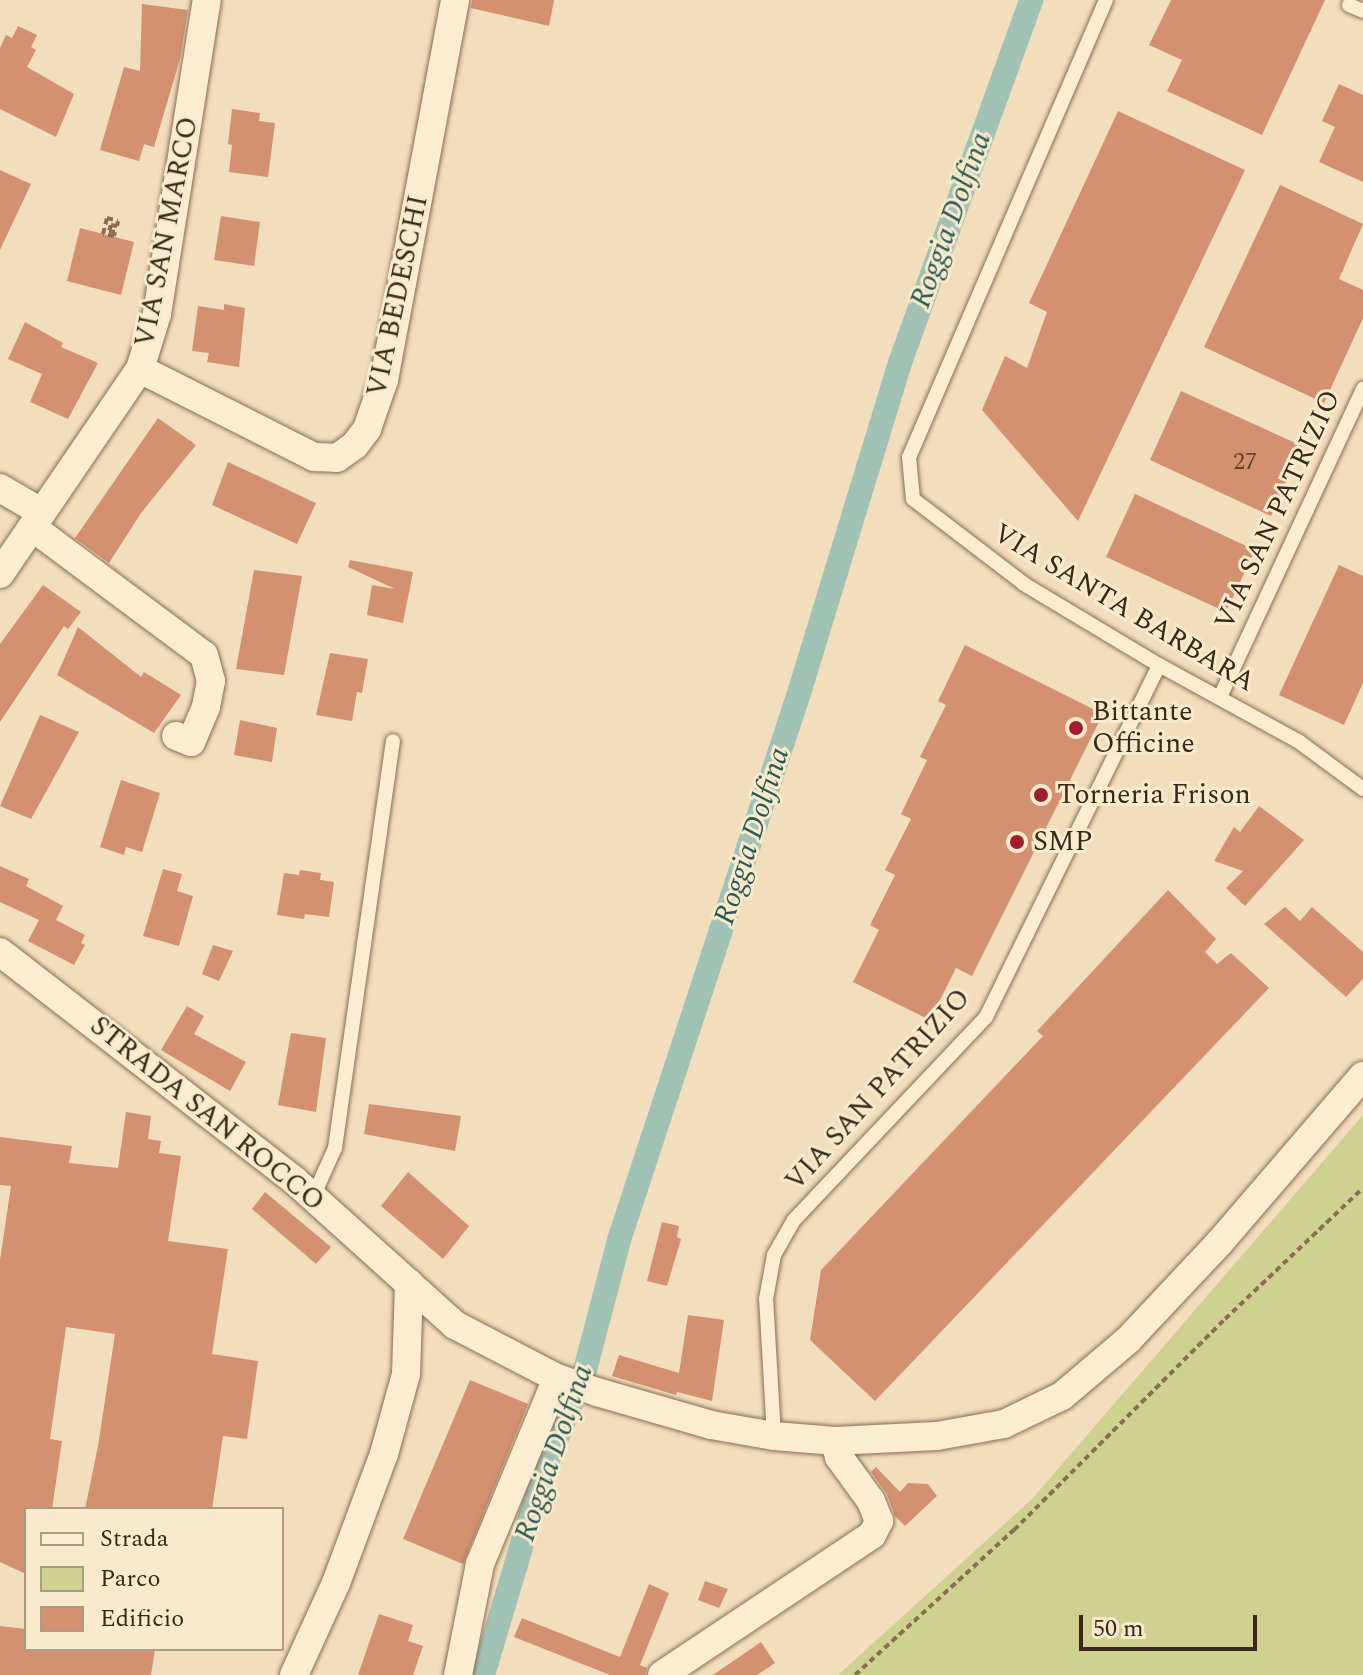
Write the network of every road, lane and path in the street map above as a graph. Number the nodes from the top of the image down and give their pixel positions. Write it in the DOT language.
graph roads {
  1 [pos="207,0"];
  2 [pos="455,0"];
  3 [pos="1106,0"];
  4 [pos="103,234"];
  5 [pos="140,369"];
  6 [pos="1363,389"];
  7 [pos="0,488"];
  8 [pos="36,520"];
  9 [pos="0,574"];
  10 [pos="1159,665"];
  11 [pos="1220,697"];
  12 [pos="176,736"];
  13 [pos="393,741"];
  14 [pos="1363,789"];
  15 [pos="0,952"];
  16 [pos="1363,1076"];
  17 [pos="1363,1188"];
  18 [pos="313,1197"];
  19 [pos="409,1283"];
  20 [pos="442,1313"];
  21 [pos="406,1374"];
  22 [pos="563,1379"];
  23 [pos="774,1436"];
  24 [pos="835,1441"];
  25 [pos="294,1675"];
  26 [pos="458,1675"];
  27 [pos="662,1675"];
  28 [pos="855,1675"];
  1 -- 5 [label="street, VIA SAN MARCO"];
  2 -- 5 [label="street, VIA BEDESCHI"];
  3 -- 10 [label="lane, VIA SANTA BARBARA"];
  4 -- 4 [label="path"];
  5 -- 8 [label="street, VIA SAN MARCO"];
  6 -- 11 [label="lane, VIA SAN PATRIZIO"];
  7 -- 8 [label="street"];
  8 -- 9 [label="street, VIA SAN MARCO"];
  8 -- 12 [label="street"];
  10 -- 11 [label="lane, VIA SANTA BARBARA"];
  10 -- 23 [label="lane, VIA SAN PATRIZIO"];
  11 -- 14 [label="lane, VIA SANTA BARBARA"];
  13 -- 18 [label="lane"];
  15 -- 18 [label="street, STRADA SAN ROCCO"];
  16 -- 24 [label="street, STRADA SAN ROCCO"];
  17 -- 28 [label="path"];
  18 -- 19 [label="street, STRADA SAN ROCCO"];
  19 -- 20 [label="street, STRADA SAN ROCCO"];
  19 -- 21 [label="street"];
  20 -- 21 [label="street"];
  20 -- 22 [label="street, STRADA SAN ROCCO"];
  21 -- 25 [label="street"];
  22 -- 23 [label="street, STRADA SAN ROCCO"];
  22 -- 26 [label="street"];
  23 -- 24 [label="street, STRADA SAN ROCCO"];
  24 -- 27 [label="street"];
}
